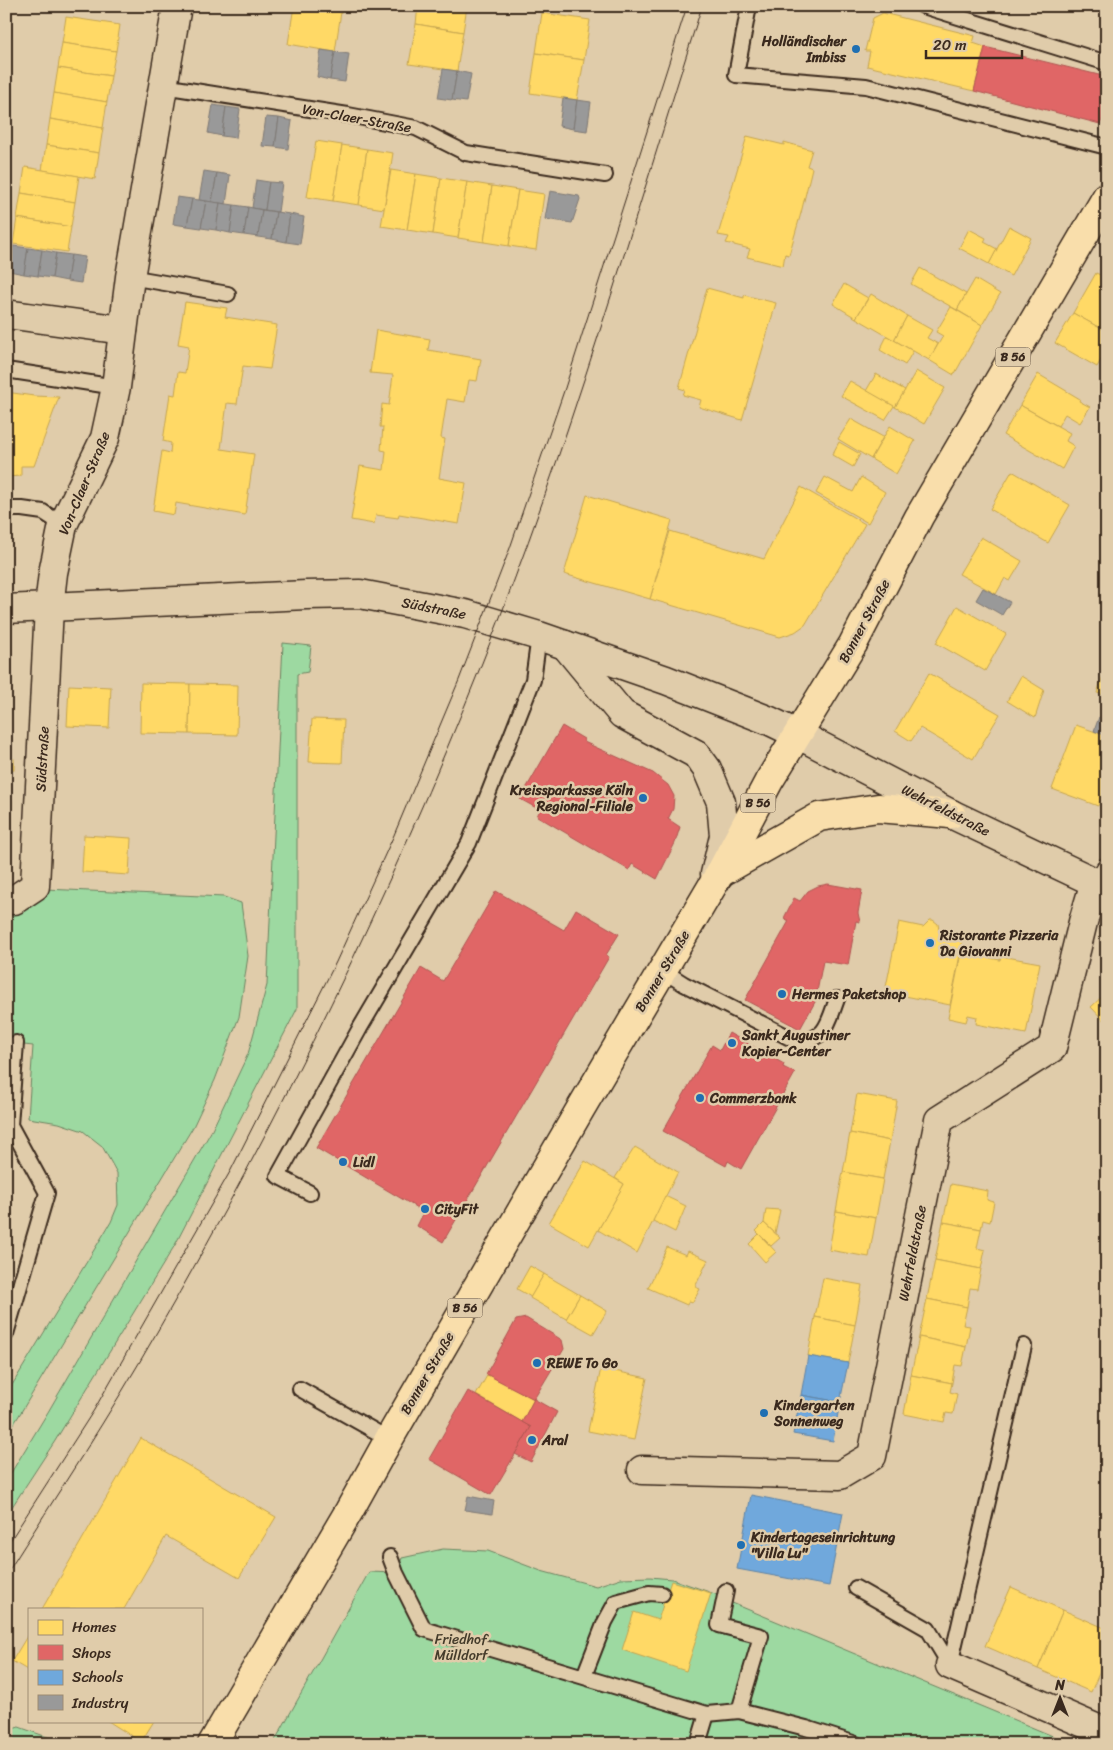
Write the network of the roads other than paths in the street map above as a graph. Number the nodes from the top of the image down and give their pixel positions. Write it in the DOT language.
graph roads {
  1 [pos="177,6"];
  2 [pos="749,6"];
  3 [pos="923,6"];
  4 [pos="1107,63"];
  5 [pos="163,86"];
  6 [pos="1107,147"];
  7 [pos="605,176"];
  8 [pos="1107,196"];
  9 [pos="130,277"];
  10 [pos="228,294"];
  11 [pos="6,314"];
  12 [pos="123,330"];
  13 [pos="6,370"];
  14 [pos="116,387"];
  15 [pos="6,509"];
  16 [pos="63,525"];
  17 [pos="49,607"];
  18 [pos="6,609"];
  19 [pos="539,636"];
  20 [pos="565,645"];
  21 [pos="798,735"];
  22 [pos="951,814"];
  23 [pos="1103,878"];
  24 [pos="717,879"];
  25 [pos="14,900"];
  26 [pos="662,970"];
  27 [pos="837,998"];
  28 [pos="16,1043"];
  29 [pos="310,1193"];
  30 [pos="6,1334"];
  31 [pos="1024,1346"];
  32 [pos="300,1389"];
  33 [pos="389,1439"];
  34 [pos="642,1470"];
  35 [pos="390,1557"];
  36 [pos="856,1588"];
  37 [pos="726,1591"];
  38 [pos="662,1594"];
  39 [pos="950,1665"];
  40 [pos="584,1676"];
  41 [pos="739,1711"];
  42 [pos="707,1714"];
  43 [pos="1107,1733"];
  44 [pos="212,1744"];
  45 [pos="698,1744"];
  46 [pos="856,1744"];
  1 -- 5 [label="street, Von-Claer-Straße"];
  2 -- 6 [label="lane"];
  3 -- 4 [label="lane"];
  5 -- 7 [label="lane, Von-Claer-Straße"];
  5 -- 9 [label="street, Von-Claer-Straße"];
  8 -- 21 [label="main road, Bonner Straße / B 56"];
  9 -- 10 [label="lane"];
  9 -- 12 [label="street, Von-Claer-Straße"];
  11 -- 12 [label="street"];
  12 -- 14 [label="street, Von-Claer-Straße"];
  13 -- 14 [label="lane"];
  14 -- 16 [label="street, Von-Claer-Straße"];
  15 -- 16 [label="lane"];
  16 -- 17 [label="street, Von-Claer-Straße"];
  17 -- 18 [label="street, Südstraße"];
  17 -- 19 [label="street, Südstraße"];
  17 -- 25 [label="street, Südstraße"];
  19 -- 20 [label="street, Südstraße"];
  19 -- 29 [label="lane"];
  20 -- 21 [label="street, Südstraße"];
  20 -- 24 [label="street"];
  21 -- 22 [label="street, Wehrfeldstraße"];
  21 -- 24 [label="main road, Bonner Straße / B 56"];
  22 -- 23 [label="street, Wehrfeldstraße"];
  22 -- 24 [label="main road"];
  23 -- 34 [label="street, Wehrfeldstraße"];
  24 -- 26 [label="main road, Bonner Straße / B 56"];
  26 -- 27 [label="lane"];
  26 -- 33 [label="main road, Bonner Straße / B 56"];
  28 -- 30 [label="lane"];
  31 -- 39 [label="lane"];
  32 -- 33 [label="lane"];
  33 -- 44 [label="main road, Bonner Straße / B 56"];
  35 -- 40 [label="lane"];
  36 -- 39 [label="lane"];
  37 -- 41 [label="lane"];
  38 -- 40 [label="lane"];
  39 -- 43 [label="street"];
  40 -- 42 [label="lane"];
  41 -- 42 [label="lane"];
  41 -- 46 [label="lane"];
  42 -- 45 [label="lane"];
}
